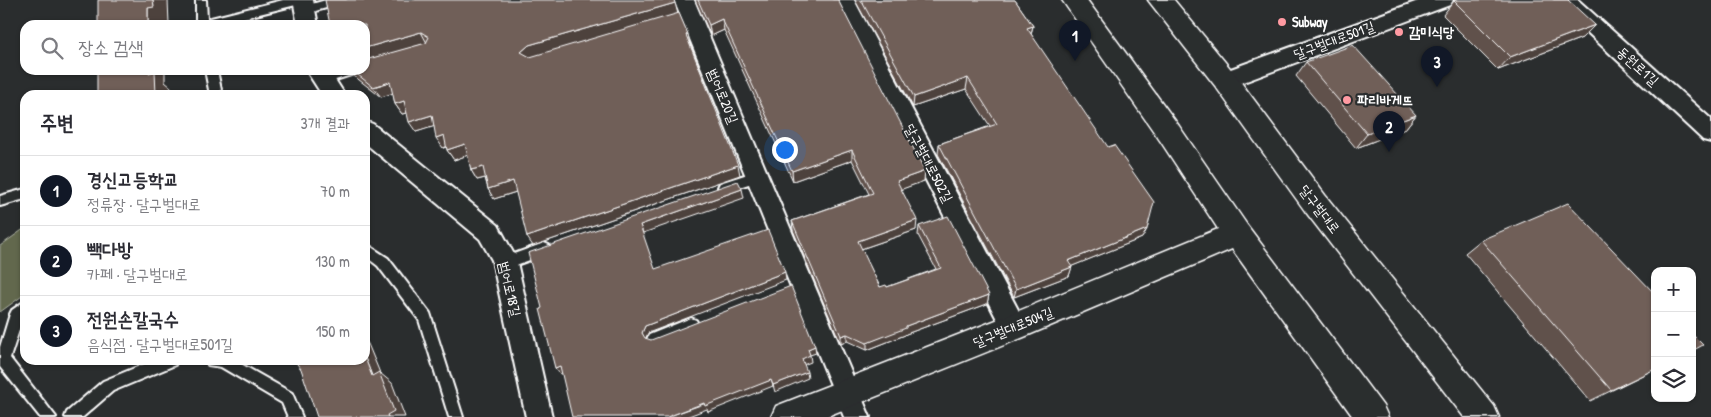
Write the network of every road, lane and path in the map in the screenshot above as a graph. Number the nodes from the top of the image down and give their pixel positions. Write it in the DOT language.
graph roads {
  1 [pos="201,0"];
  2 [pos="340,0"];
  3 [pos="844,0"];
  4 [pos="1074,0"];
  5 [pos="1160,0"];
  6 [pos="1443,0"];
  7 [pos="1565,0"];
  8 [pos="304,9"];
  9 [pos="685,12"];
  10 [pos="202,20"];
  11 [pos="229,20"];
  12 [pos="212,75"];
  13 [pos="340,75"];
  14 [pos="1225,80"];
  15 [pos="325,81"];
  16 [pos="215,90"];
  17 [pos="1711,133"];
  18 [pos="370,134"];
  19 [pos="757,176"];
  20 [pos="710,192"];
  21 [pos="20,195"];
  22 [pos="0,201"];
  23 [pos="1237,234"];
  24 [pos="552,247"];
  25 [pos="370,253"];
  26 [pos="505,263"];
  27 [pos="20,312"];
  28 [pos="700,321"];
  29 [pos="1014,326"];
  30 [pos="654,339"];
  31 [pos="158,365"];
  32 [pos="230,365"];
  33 [pos="852,406"];
  34 [pos="49,417"];
  35 [pos="72,417"];
  36 [pos="295,417"];
  37 [pos="456,417"];
  38 [pos="539,417"];
  39 [pos="787,417"];
  40 [pos="1372,417"];
  41 [pos="1483,417"];
  1 -- 10 [label="lane"];
  2 -- 8 [label="lane"];
  3 -- 29 [label="street, 달구벌대로502길"];
  4 -- 23 [label="main road"];
  5 -- 14 [label="main road, 달구벌대로"];
  6 -- 14 [label="street, 달구벌대로501길"];
  7 -- 17 [label="street, 동원로1길"];
  8 -- 11 [label="lane"];
  9 -- 19 [label="street, 범어로20길"];
  12 -- 16 [label="lane"];
  13 -- 15 [label="lane"];
  14 -- 41 [label="main road, 달구벌대로"];
  18 -- 26 [label="street, 범어로18길"];
  19 -- 20 [label="lane"];
  19 -- 33 [label="street, 범어로20길"];
  21 -- 22 [label="lane"];
  23 -- 29 [label="main road, 달구벌대로504길"];
  23 -- 40 [label="main road"];
  24 -- 26 [label="lane"];
  25 -- 37 [label="lane"];
  26 -- 38 [label="street, 범어로18길"];
  27 -- 34 [label="lane"];
  28 -- 30 [label="lane"];
  29 -- 33 [label="main road, 달구벌대로504길"];
  31 -- 35 [label="lane"];
  32 -- 36 [label="lane"];
  33 -- 39 [label="main road, 달구벌대로504길"];
}
